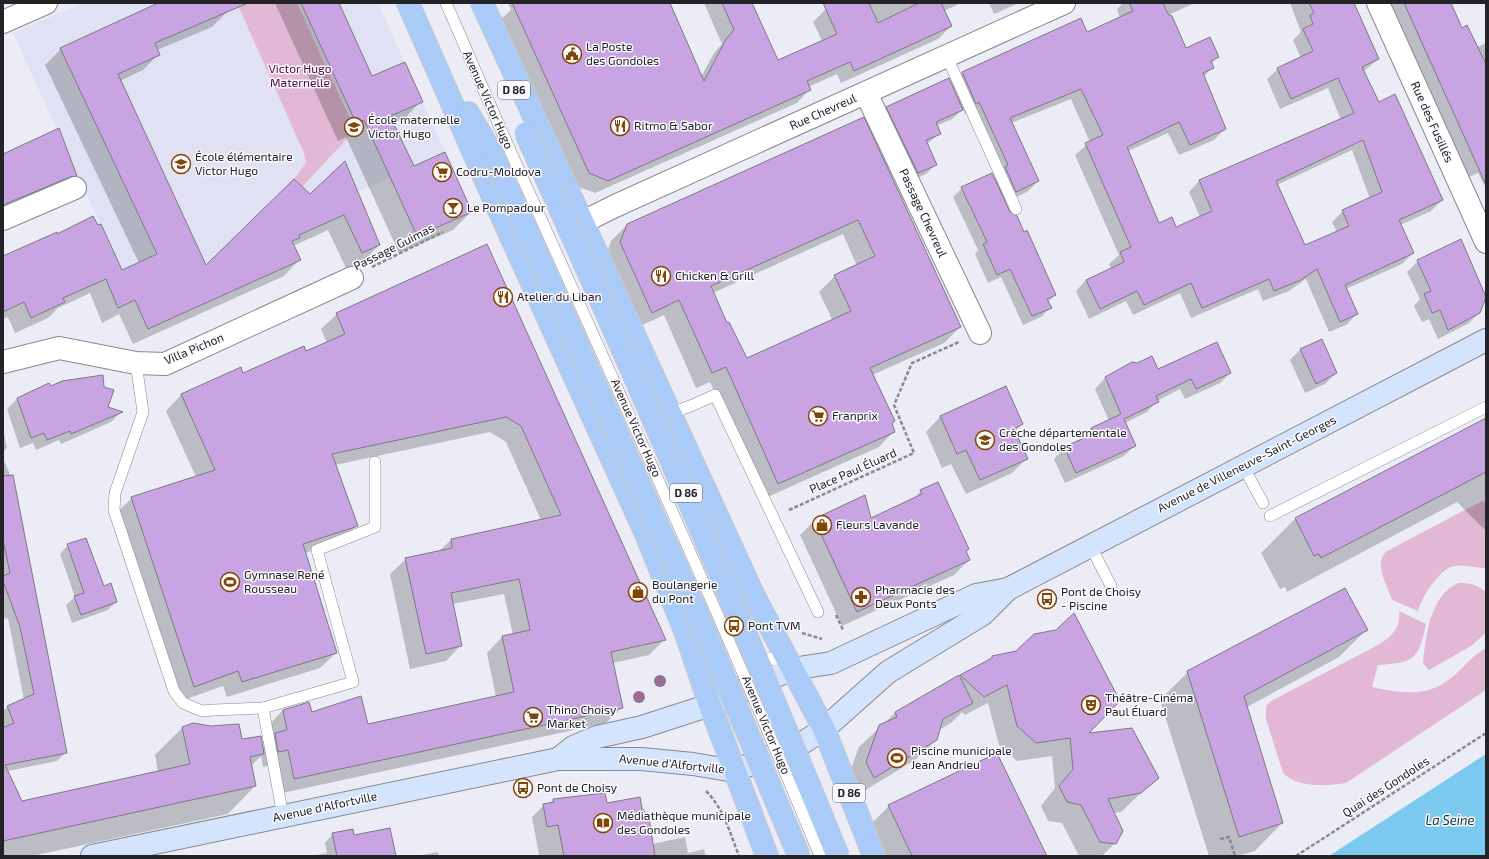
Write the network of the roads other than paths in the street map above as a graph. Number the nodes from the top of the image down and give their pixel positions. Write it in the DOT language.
graph roads {
  1 [pos="46,3"];
  2 [pos="408,3"];
  3 [pos="446,3"];
  4 [pos="482,3"];
  5 [pos="1064,3"];
  6 [pos="1378,3"];
  7 [pos="3,22"];
  8 [pos="501,46"];
  9 [pos="430,50"];
  10 [pos="947,57"];
  11 [pos="866,93"];
  12 [pos="501,152"];
  13 [pos="75,188"];
  14 [pos="1016,209"];
  15 [pos="3,219"];
  16 [pos="583,222"];
  17 [pos="1486,242"];
  18 [pos="352,278"];
  19 [pos="980,333"];
  20 [pos="1486,340"];
  21 [pos="3,362"];
  22 [pos="136,363"];
  23 [pos="1486,407"];
  24 [pos="671,413"];
  25 [pos="375,462"];
  26 [pos="1243,466"];
  27 [pos="1263,503"];
  28 [pos="1270,516"];
  29 [pos="1090,545"];
  30 [pos="1111,586"];
  31 [pos="1008,589"];
  32 [pos="818,612"];
  33 [pos="792,669"];
  34 [pos="710,705"];
  35 [pos="263,708"];
  36 [pos="824,729"];
  37 [pos="558,758"];
  38 [pos="734,771"];
  39 [pos="283,816"];
  40 [pos="92,856"];
  41 [pos="767,856"];
  42 [pos="799,856"];
  43 [pos="820,856"];
  44 [pos="838,856"];
  45 [pos="874,856"];
  1 -- 7 [label="street"];
  2 -- 9 [label="main road, Avenue Victor Hugo"];
  3 -- 12 [label="lane, Avenue Victor Hugo"];
  4 -- 8 [label="main road, Avenue Victor Hugo / D 86"];
  5 -- 10 [label="street, Rue Chevreul"];
  6 -- 17 [label="street, Rue des Fusillés"];
  8 -- 16 [label="main road, Avenue Victor Hugo / D 86"];
  8 -- 44 [label="main road, Avenue Victor Hugo / D 86, bridge"];
  9 -- 12 [label="main road, Avenue Victor Hugo"];
  9 -- 34 [label="main road, Avenue Victor Hugo"];
  10 -- 11 [label="street, Rue Chevreul"];
  10 -- 14 [label="lane"];
  11 -- 16 [label="street, Rue Chevreul"];
  11 -- 19 [label="street, Passage Chevreul"];
  12 -- 42 [label="main road, Avenue Victor Hugo, bridge"];
  12 -- 43 [label="lane, Avenue Victor Hugo, bridge"];
  13 -- 15 [label="street"];
  16 -- 24 [label="main road, Avenue Victor Hugo / D 86"];
  18 -- 22 [label="street, Villa Pichon"];
  20 -- 26 [label="main road, Avenue de Villeneuve-Saint-Georges"];
  21 -- 22 [label="street, Villa Pichon"];
  22 -- 35 [label="lane"];
  23 -- 28 [label="lane"];
  24 -- 32 [label="lane"];
  24 -- 33 [label="main road, Avenue Victor Hugo / D 86"];
  25 -- 35 [label="lane"];
  26 -- 27 [label="lane"];
  26 -- 29 [label="main road, Avenue de Villeneuve-Saint-Georges"];
  29 -- 30 [label="lane"];
  29 -- 31 [label="main road, Avenue de Villeneuve-Saint-Georges"];
  31 -- 33 [label="main road, Avenue de Villeneuve-Saint-Georges"];
  31 -- 36 [label="main road, Avenue de Villeneuve-Saint-Georges"];
  33 -- 34 [label="main road, Avenue de Villeneuve-Saint-Georges"];
  33 -- 36 [label="main road, Avenue Victor Hugo / D 86"];
  34 -- 37 [label="main road, Avenue d'Alfortville"];
  34 -- 38 [label="main road, Avenue Victor Hugo"];
  35 -- 39 [label="lane"];
  36 -- 38 [label="main road, Avenue d'Alfortville"];
  36 -- 45 [label="main road, Avenue Victor Hugo / D 86"];
  37 -- 38 [label="main road, Avenue d'Alfortville"];
  37 -- 39 [label="main road, Avenue d'Alfortville"];
  38 -- 41 [label="main road, Avenue Victor Hugo"];
  39 -- 40 [label="main road, Avenue d'Alfortville"];
}
